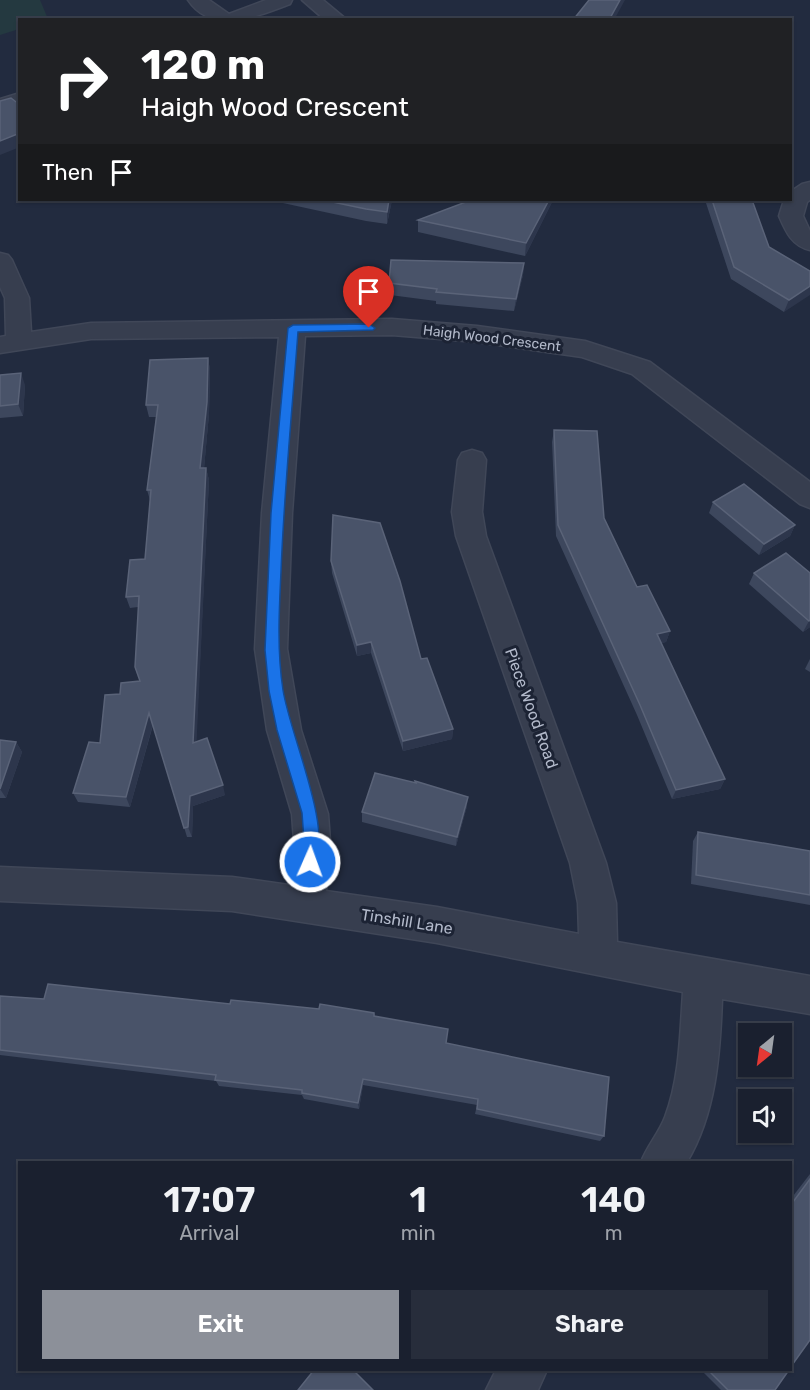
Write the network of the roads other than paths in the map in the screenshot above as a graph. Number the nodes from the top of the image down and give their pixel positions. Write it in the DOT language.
graph roads {
  1 [pos="196,0"];
  2 [pos="283,0"];
  3 [pos="310,0"];
  4 [pos="222,18"];
  5 [pos="235,18"];
  6 [pos="335,18"];
  7 [pos="18,100"];
  8 [pos="0,106"];
  9 [pos="810,189"];
  10 [pos="810,243"];
  11 [pos="0,260"];
  12 [pos="293,328"];
  13 [pos="10,343"];
  14 [pos="472,460"];
  15 [pos="810,497"];
  16 [pos="0,884"];
  17 [pos="306,905"];
  18 [pos="599,957"];
  19 [pos="703,977"];
  20 [pos="810,995"];
  21 [pos="663,1161"];
  22 [pos="523,1371"];
  23 [pos="510,1390"];
  1 -- 4 [label="street"];
  2 -- 5 [label="street"];
  3 -- 6 [label="street"];
  7 -- 8 [label="street"];
  9 -- 10 [label="street"];
  11 -- 13 [label="street"];
  12 -- 13 [label="street, Haigh Wood Crescent"];
  12 -- 15 [label="street, Haigh Wood Crescent"];
  12 -- 17 [label="street"];
  14 -- 18 [label="street, Piece Wood Road"];
  16 -- 17 [label="street, Tinshill Lane"];
  17 -- 18 [label="street, Tinshill Lane"];
  18 -- 19 [label="street, Tinshill Lane"];
  19 -- 20 [label="street, Tinshill Lane"];
  19 -- 21 [label="street"];
  22 -- 23 [label="street"];
}
